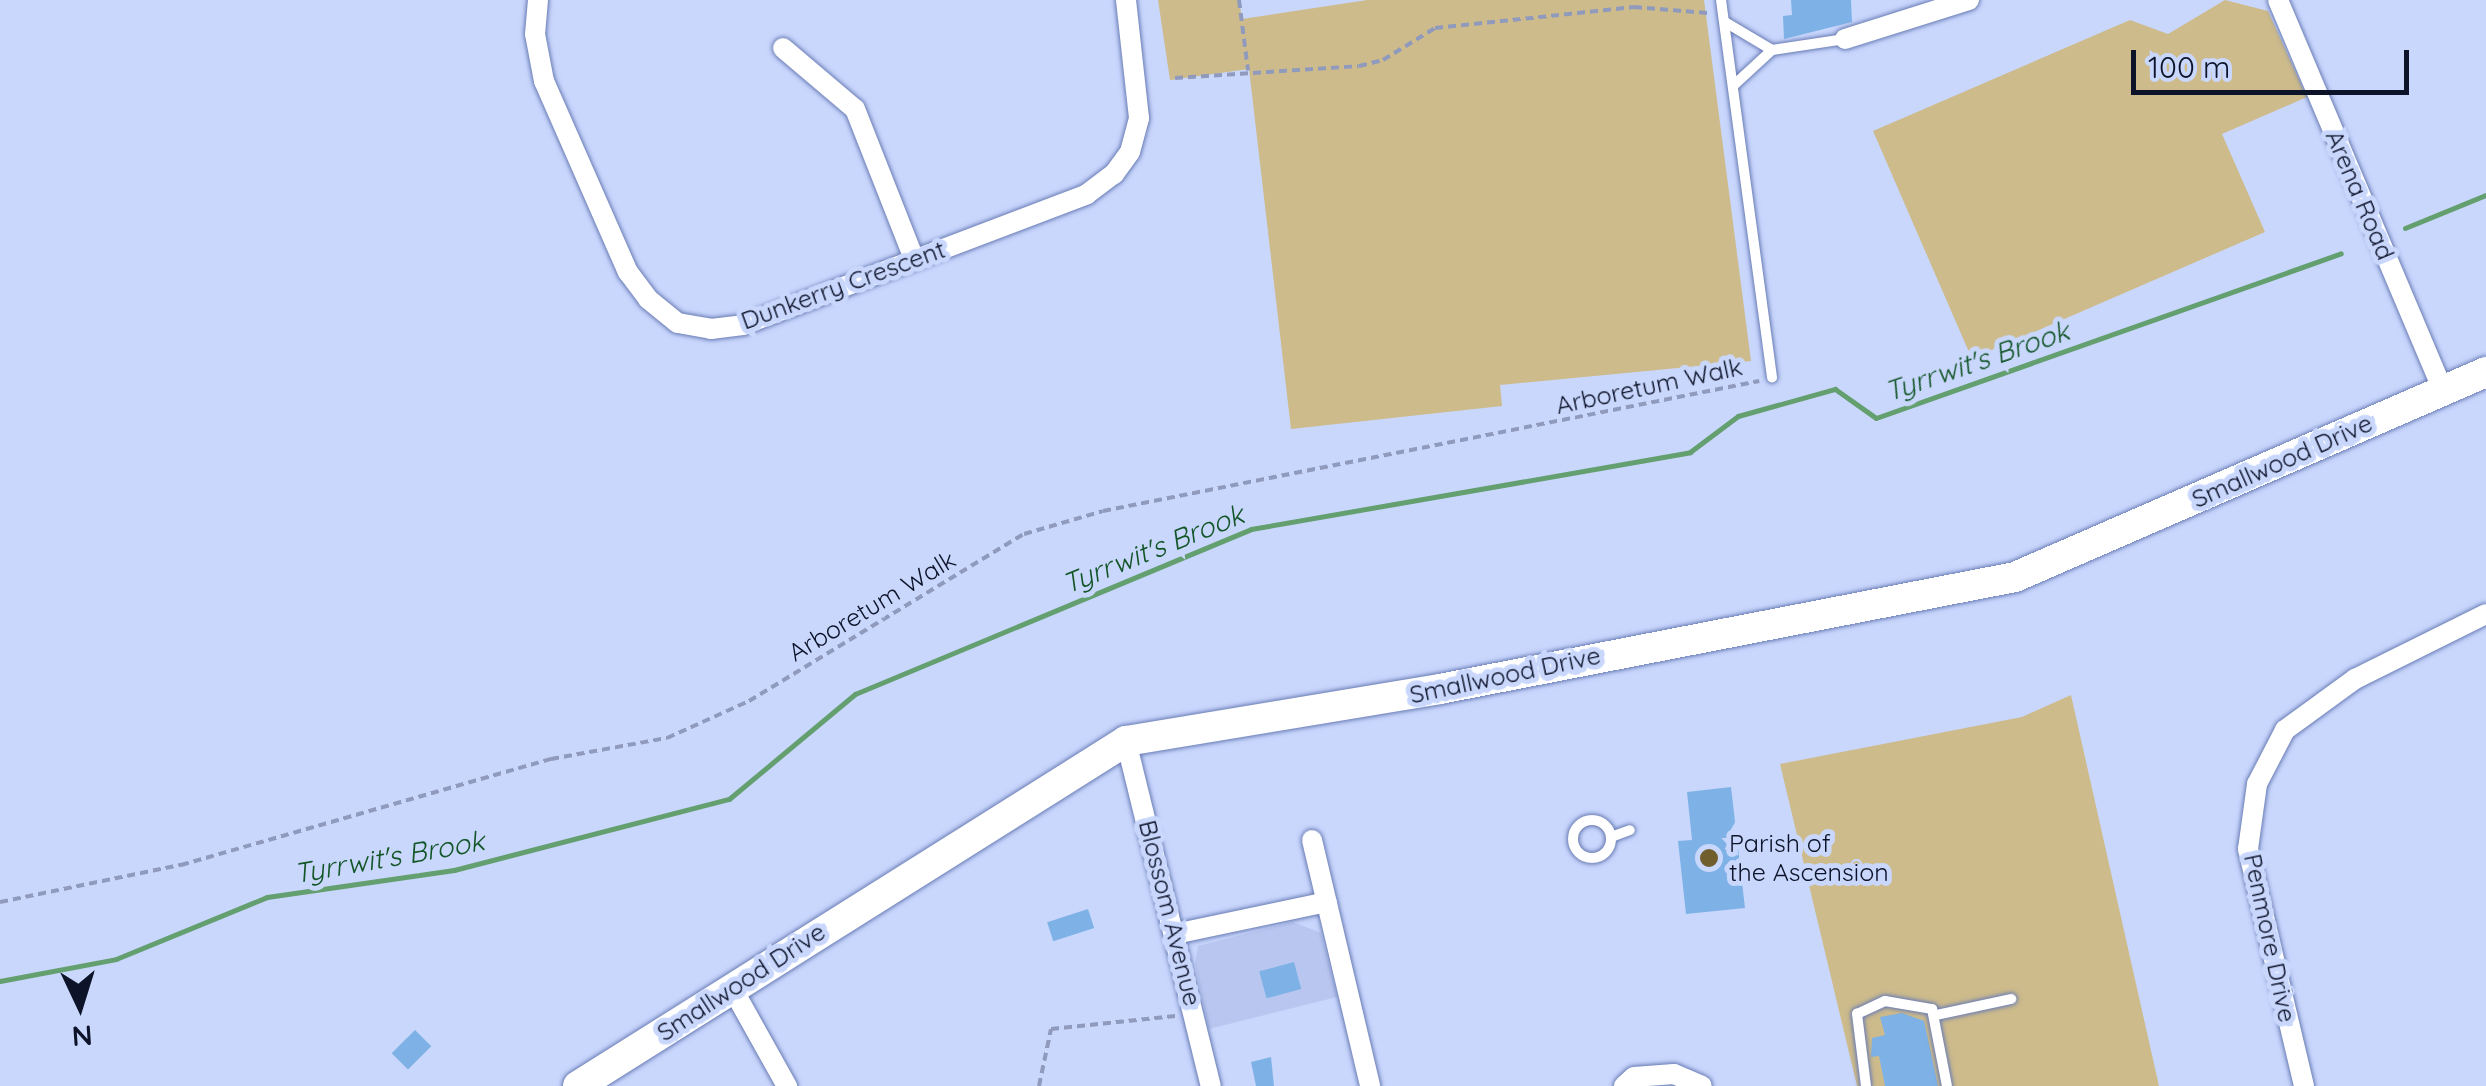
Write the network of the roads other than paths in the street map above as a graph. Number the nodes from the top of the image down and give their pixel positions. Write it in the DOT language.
graph roads {
  1 [pos="538,0"];
  2 [pos="1126,0"];
  3 [pos="1722,0"];
  4 [pos="1970,0"];
  5 [pos="2278,0"];
  6 [pos="1725,22"];
  7 [pos="1845,40"];
  8 [pos="783,48"];
  9 [pos="1772,50"];
  10 [pos="1734,85"];
  11 [pos="914,259"];
  12 [pos="2486,372"];
  13 [pos="1772,378"];
  14 [pos="2443,390"];
  15 [pos="2486,614"];
  16 [pos="1126,741"];
  17 [pos="1630,830"];
  18 [pos="1611,837"];
  19 [pos="1312,840"];
  20 [pos="1327,902"];
  21 [pos="1175,934"];
  22 [pos="731,986"];
  23 [pos="2011,1000"];
  24 [pos="1936,1014"];
  25 [pos="578,1086"];
  26 [pos="787,1086"];
  27 [pos="1211,1086"];
  28 [pos="1370,1086"];
  29 [pos="1624,1086"];
  30 [pos="1702,1086"];
  31 [pos="1866,1086"];
  32 [pos="1947,1086"];
  33 [pos="2304,1086"];
  1 -- 11 [label="street, Dunkerry Crescent"];
  2 -- 11 [label="street, Dunkerry Crescent"];
  3 -- 6 [label="lane"];
  4 -- 7 [label="street"];
  5 -- 14 [label="street, Arena Road"];
  6 -- 9 [label="lane"];
  6 -- 10 [label="lane"];
  7 -- 9 [label="lane"];
  8 -- 11 [label="street"];
  9 -- 10 [label="lane"];
  10 -- 13 [label="lane"];
  12 -- 14 [label="street, Smallwood Drive"];
  14 -- 16 [label="street, Smallwood Drive"];
  15 -- 33 [label="street, Penmore Drive"];
  16 -- 21 [label="street, Blossom Avenue"];
  16 -- 22 [label="street, Smallwood Drive"];
  17 -- 18 [label="lane"];
  19 -- 20 [label="street"];
  20 -- 21 [label="street"];
  20 -- 28 [label="street"];
  21 -- 27 [label="street, Blossom Avenue"];
  22 -- 25 [label="street, Smallwood Drive"];
  22 -- 26 [label="street"];
  23 -- 24 [label="lane"];
  24 -- 31 [label="lane"];
  24 -- 32 [label="lane"];
  29 -- 30 [label="street"];
}
